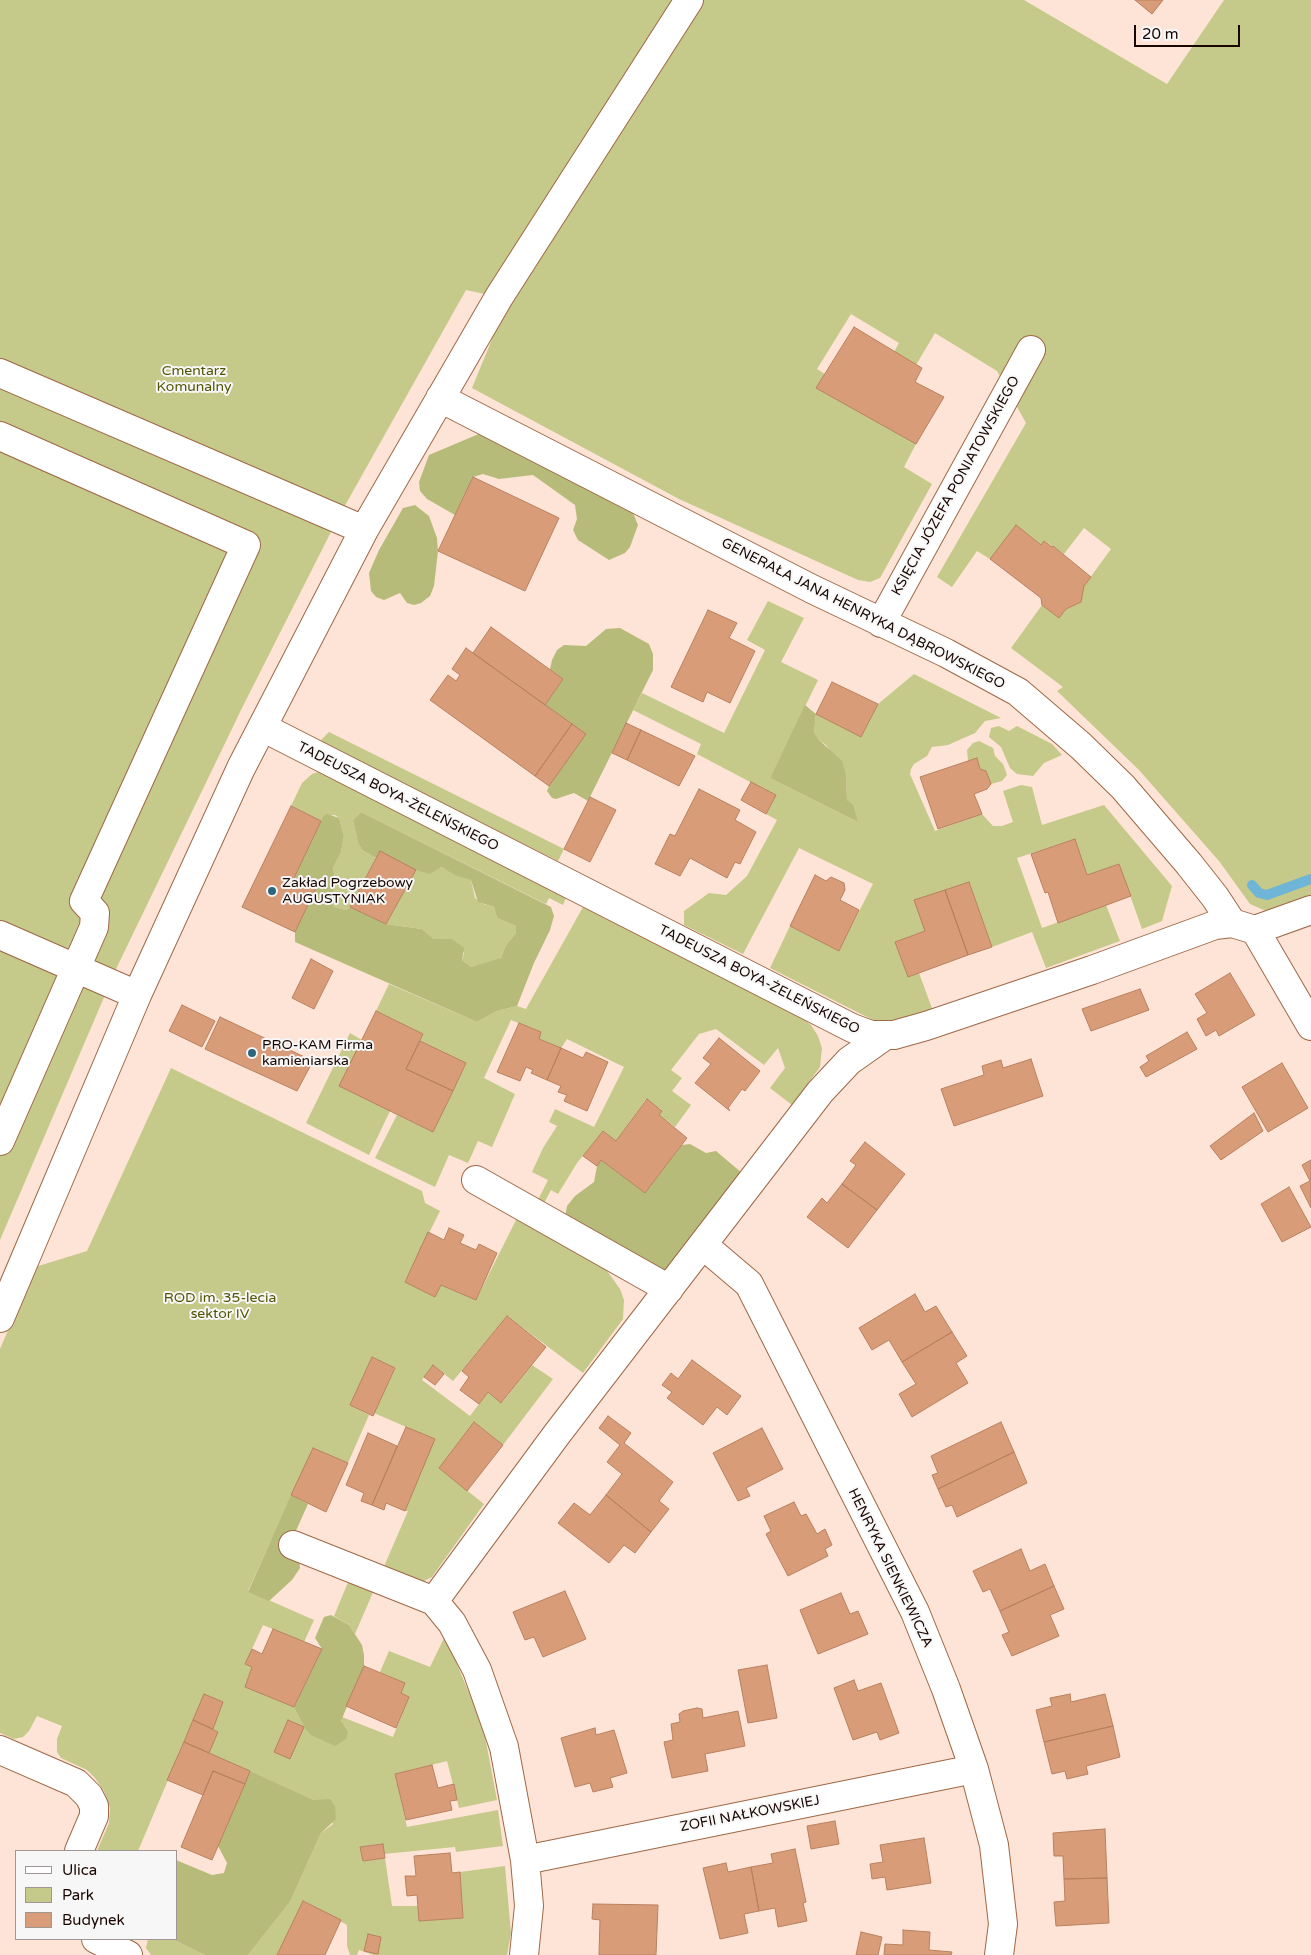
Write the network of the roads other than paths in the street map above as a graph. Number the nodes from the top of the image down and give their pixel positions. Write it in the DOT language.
graph roads {
  1 [pos="689,0"];
  2 [pos="1031,350"];
  3 [pos="0,373"];
  4 [pos="440,398"];
  5 [pos="0,436"];
  6 [pos="364,530"];
  7 [pos="881,623"];
  8 [pos="262,727"];
  9 [pos="1311,910"];
  10 [pos="1244,926"];
  11 [pos="0,936"];
  12 [pos="77,967"];
  13 [pos="137,995"];
  14 [pos="1311,1026"];
  15 [pos="882,1036"];
  16 [pos="0,1141"];
  17 [pos="476,1180"];
  18 [pos="703,1245"];
  19 [pos="669,1289"];
  20 [pos="0,1318"];
  21 [pos="293,1545"];
  22 [pos="434,1601"];
  23 [pos="0,1750"];
  24 [pos="974,1769"];
  25 [pos="80,1850"];
  26 [pos="525,1860"];
  27 [pos="98,1940"];
  28 [pos="128,1955"];
  29 [pos="524,1955"];
  30 [pos="999,1955"];
  1 -- 4 [label="street"];
  2 -- 7 [label="street, KSIĘCIA JÓZEFA PONIATOWSKIEGO"];
  3 -- 6 [label="street"];
  4 -- 6 [label="street"];
  4 -- 7 [label="street, GENERAŁA JANA HENRYKA DĄBROWSKIEGO"];
  5 -- 12 [label="street"];
  6 -- 8 [label="street"];
  7 -- 10 [label="street, GENERAŁA JANA HENRYKA DĄBROWSKIEGO"];
  8 -- 13 [label="street"];
  8 -- 15 [label="street, TADEUSZA BOYA-ŻELEŃSKIEGO"];
  9 -- 10 [label="street, TADEUSZA BOYA-ŻELEŃSKIEGO"];
  10 -- 14 [label="street, GENERAŁA JANA HENRYKA DĄBROWSKIEGO"];
  10 -- 15 [label="street, TADEUSZA BOYA-ŻELEŃSKIEGO"];
  11 -- 12 [label="street"];
  12 -- 13 [label="street"];
  12 -- 16 [label="street"];
  13 -- 20 [label="street"];
  15 -- 18 [label="street"];
  17 -- 19 [label="street"];
  18 -- 19 [label="street"];
  18 -- 24 [label="street, HENRYKA SIENKIEWICZA"];
  19 -- 22 [label="street"];
  21 -- 22 [label="street"];
  22 -- 26 [label="street"];
  23 -- 25 [label="street"];
  24 -- 26 [label="street, ZOFII NAŁKOWSKIEJ"];
  24 -- 30 [label="street, HENRYKA SIENKIEWICZA"];
  26 -- 29 [label="street"];
  27 -- 28 [label="street"];
}
